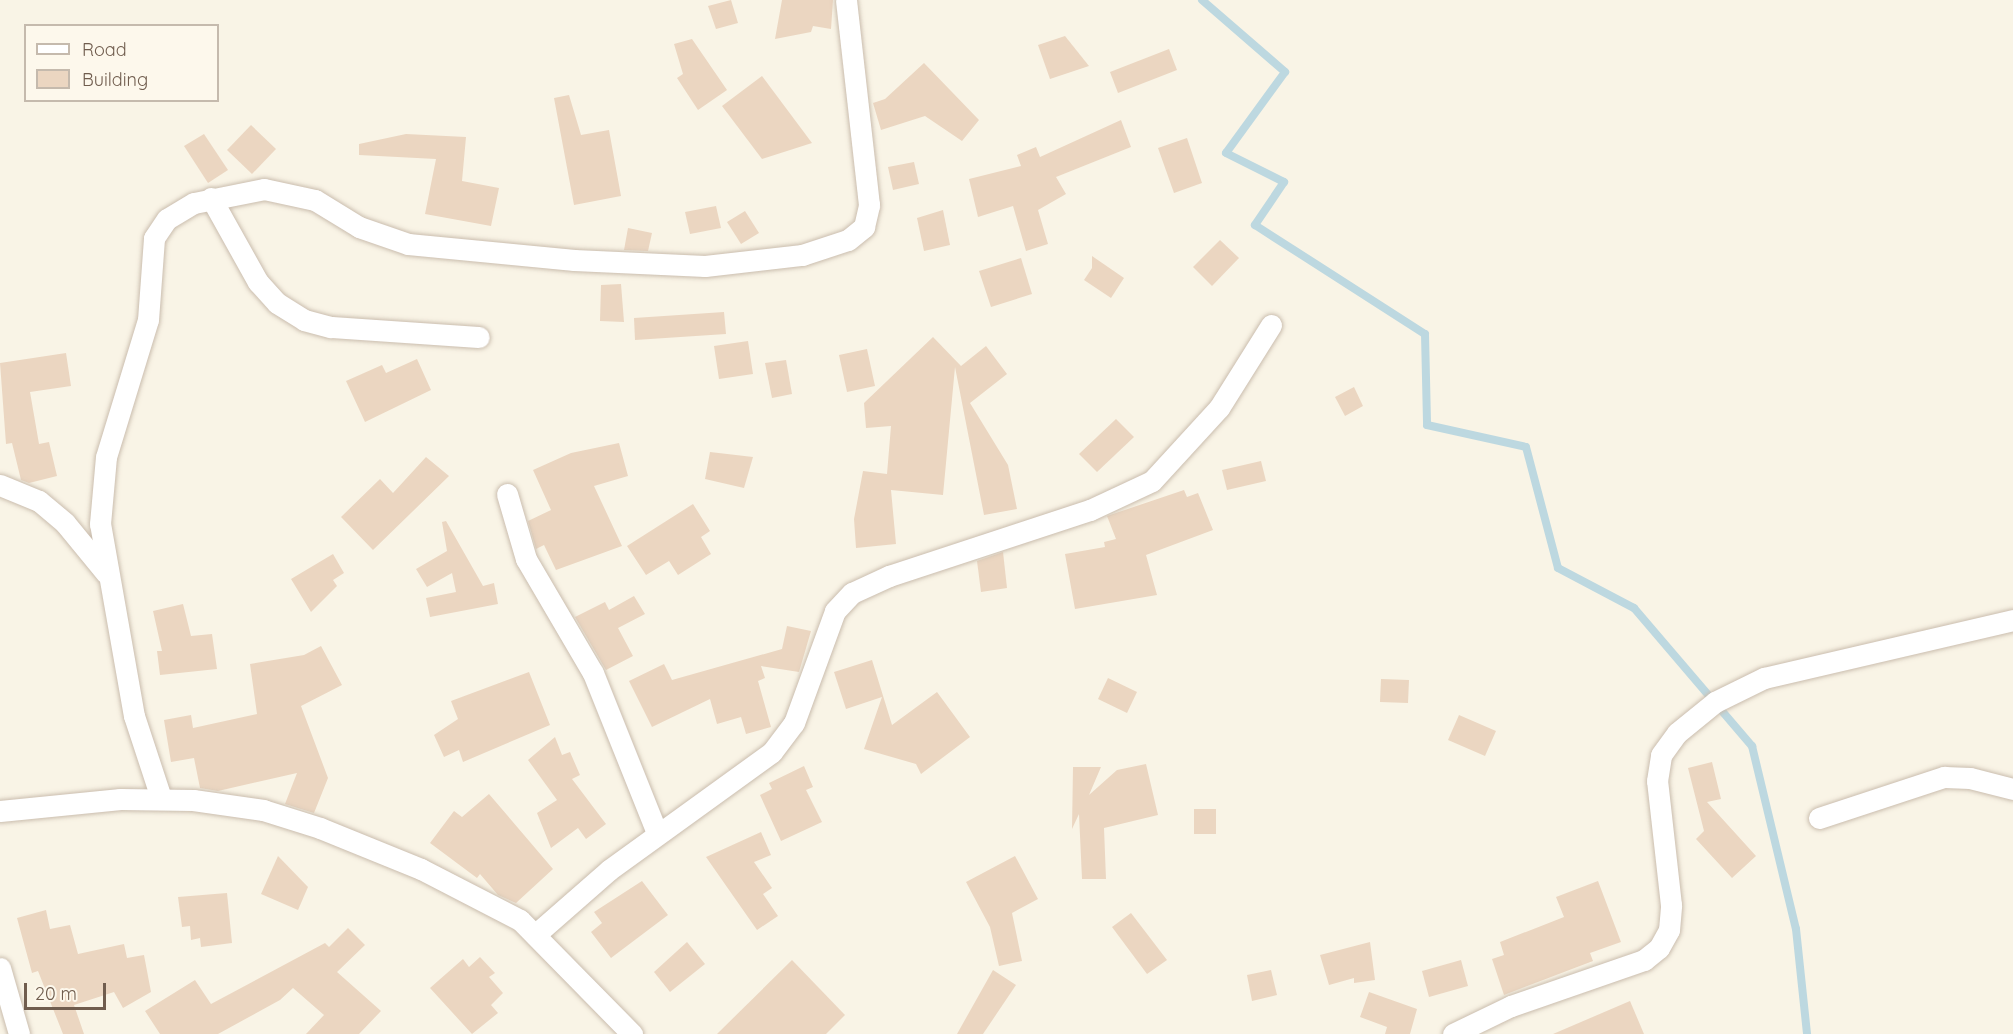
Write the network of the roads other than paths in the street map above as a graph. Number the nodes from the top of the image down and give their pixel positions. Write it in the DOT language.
graph roads {
  1 [pos="846,0"];
  2 [pos="211,198"];
  3 [pos="1271,325"];
  4 [pos="479,337"];
  5 [pos="0,485"];
  6 [pos="507,494"];
  7 [pos="106,573"];
  8 [pos="2013,620"];
  9 [pos="2013,789"];
  10 [pos="161,798"];
  11 [pos="0,811"];
  12 [pos="1819,818"];
  13 [pos="657,833"];
  14 [pos="536,934"];
  15 [pos="0,968"];
  16 [pos="19,1034"];
  17 [pos="632,1034"];
  18 [pos="1453,1034"];
  1 -- 2 [label="street"];
  2 -- 4 [label="street"];
  2 -- 7 [label="street"];
  3 -- 13 [label="street"];
  5 -- 7 [label="street"];
  6 -- 13 [label="street"];
  7 -- 10 [label="street"];
  8 -- 18 [label="street"];
  9 -- 12 [label="street"];
  10 -- 11 [label="street"];
  10 -- 14 [label="street"];
  13 -- 14 [label="street"];
  14 -- 17 [label="street"];
  15 -- 16 [label="street"];
}
